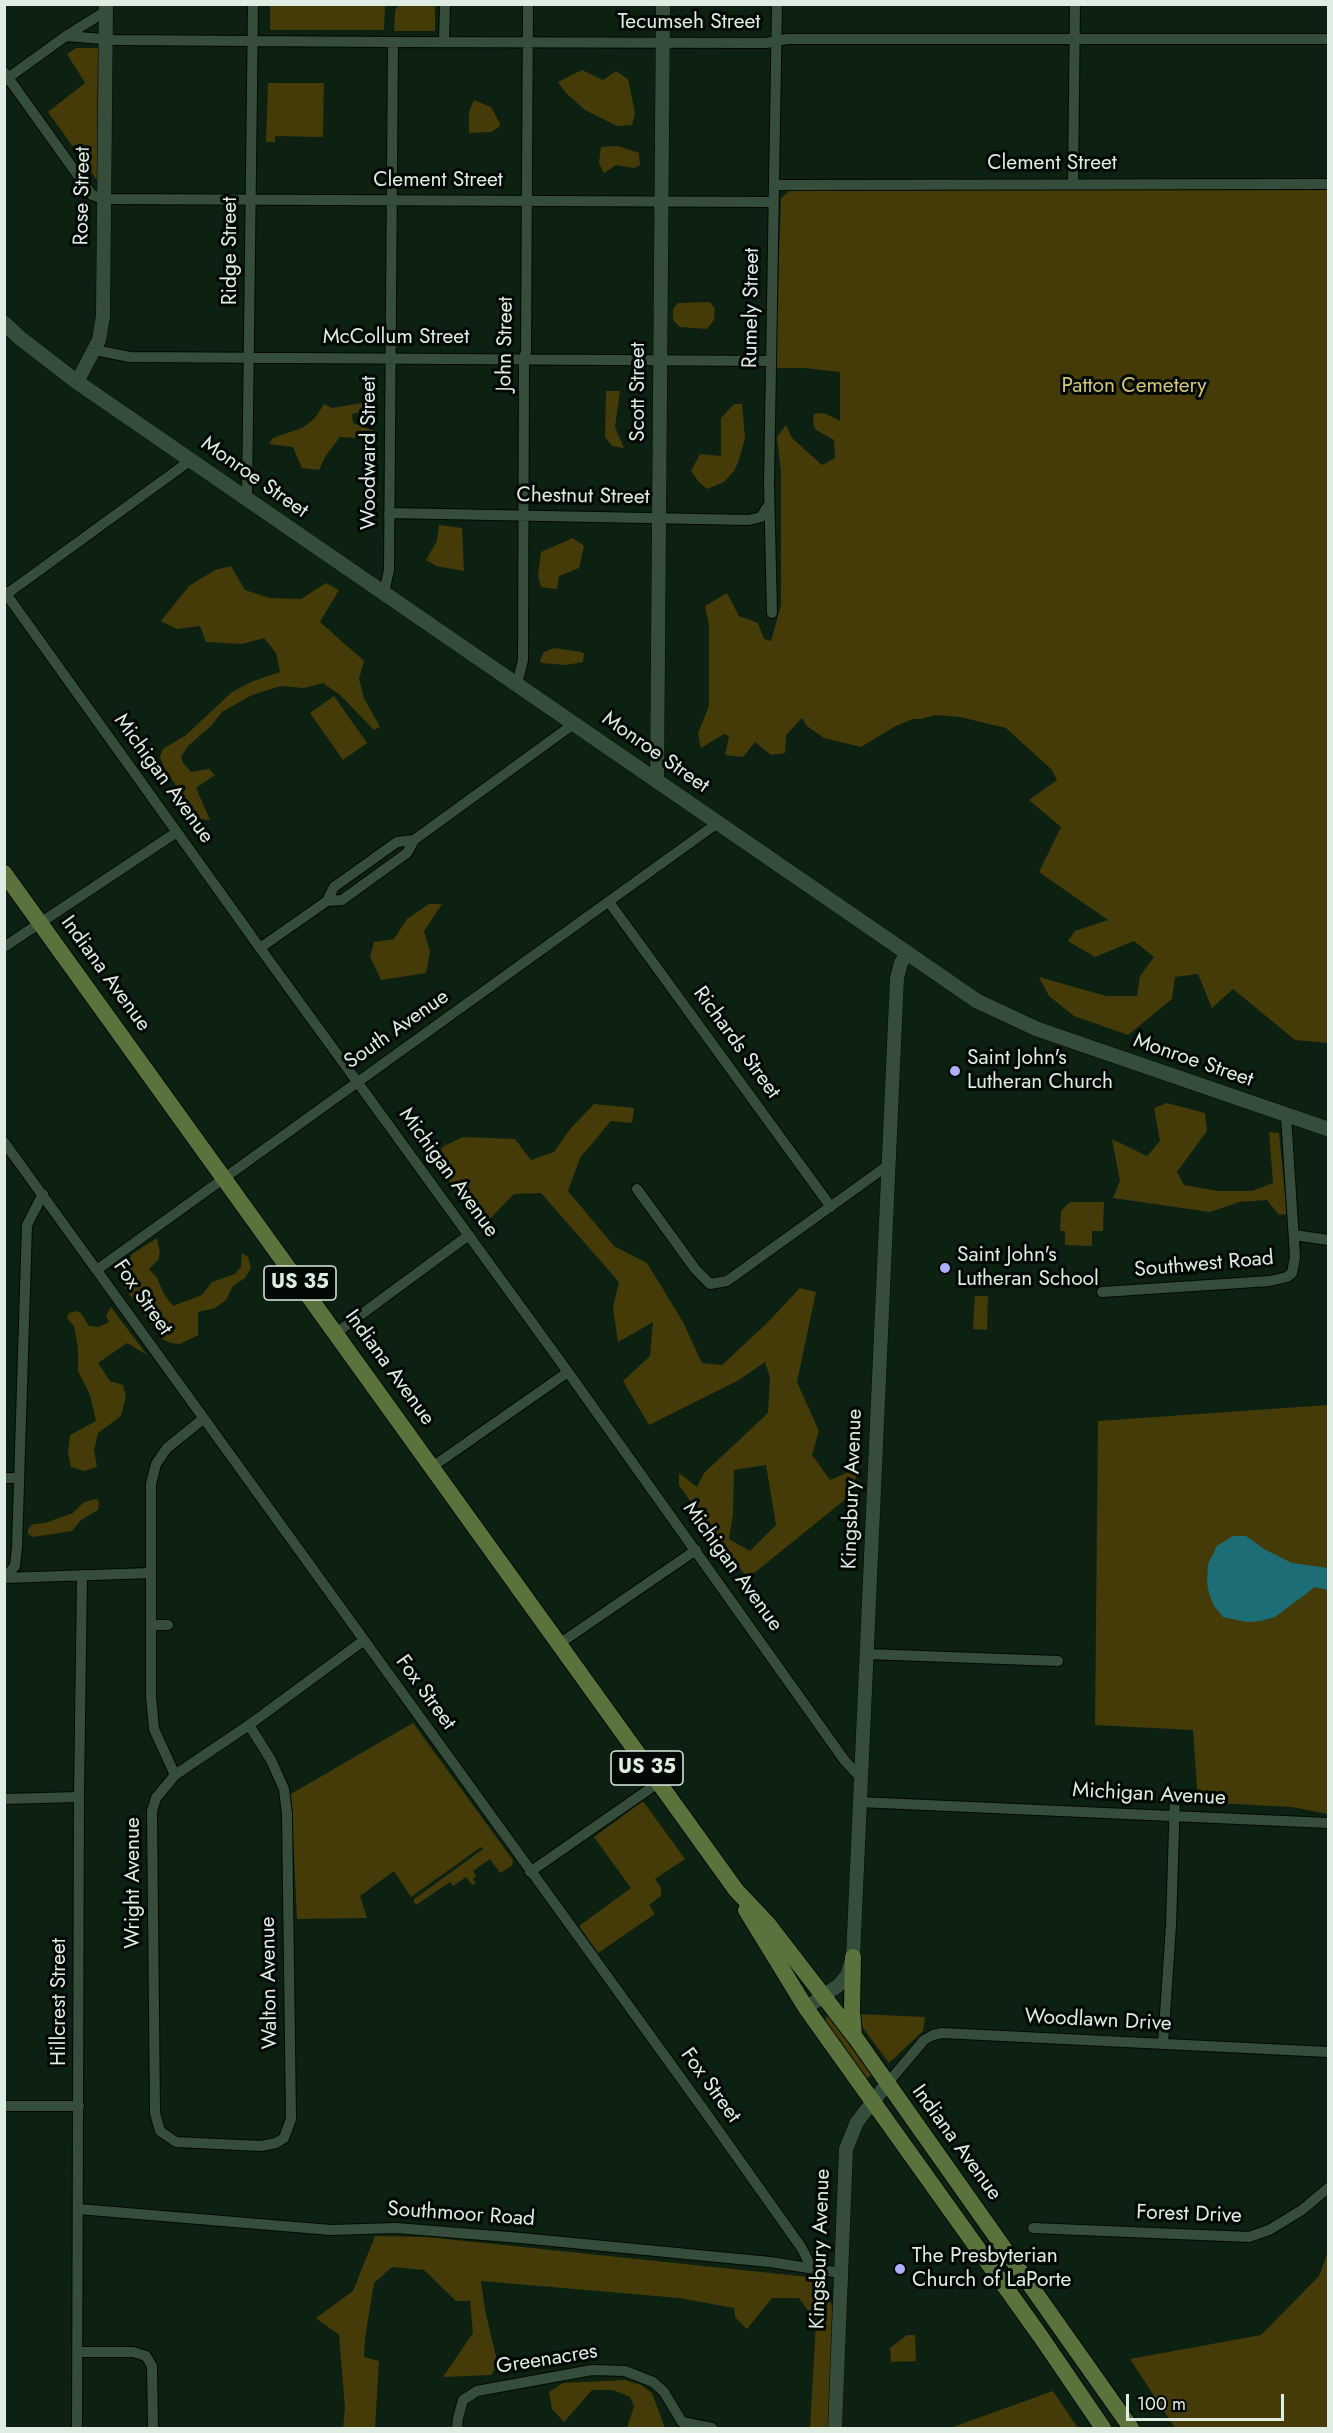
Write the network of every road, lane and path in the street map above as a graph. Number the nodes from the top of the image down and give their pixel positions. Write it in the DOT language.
graph roads {
  1 [pos="253,4"];
  2 [pos="445,4"];
  3 [pos="528,4"];
  4 [pos="663,4"];
  5 [pos="777,4"];
  6 [pos="1075,4"];
  7 [pos="106,8"];
  8 [pos="66,36"];
  9 [pos="106,39"];
  10 [pos="1075,39"];
  11 [pos="1329,39"];
  12 [pos="252,40"];
  13 [pos="777,40"];
  14 [pos="393,42"];
  15 [pos="444,42"];
  16 [pos="528,42"];
  17 [pos="663,42"];
  18 [pos="6,77"];
  19 [pos="1073,184"];
  20 [pos="1329,184"];
  21 [pos="775,185"];
  22 [pos="104,199"];
  23 [pos="250,199"];
  24 [pos="391,201"];
  25 [pos="527,201"];
  26 [pos="661,201"];
  27 [pos="772,202"];
  28 [pos="4,323"];
  29 [pos="95,350"];
  30 [pos="250,356"];
  31 [pos="390,358"];
  32 [pos="524,359"];
  33 [pos="660,360"];
  34 [pos="770,361"];
  35 [pos="77,381"];
  36 [pos="191,460"];
  37 [pos="247,498"];
  38 [pos="769,503"];
  39 [pos="389,513"];
  40 [pos="525,516"];
  41 [pos="660,518"];
  42 [pos="384,593"];
  43 [pos="5,594"];
  44 [pos="772,613"];
  45 [pos="517,684"];
  46 [pos="575,723"];
  47 [pos="657,780"];
  48 [pos="719,822"];
  49 [pos="177,831"];
  50 [pos="4,873"];
  51 [pos="609,902"];
  52 [pos="40,923"];
  53 [pos="4,947"];
  54 [pos="260,948"];
  55 [pos="907,952"];
  56 [pos="357,1082"];
  57 [pos="1286,1115"];
  58 [pos="1329,1129"];
  59 [pos="4,1142"];
  60 [pos="887,1166"];
  61 [pos="225,1179"];
  62 [pos="638,1189"];
  63 [pos="43,1194"];
  64 [pos="831,1207"];
  65 [pos="469,1235"];
  66 [pos="1294,1235"];
  67 [pos="1329,1240"];
  68 [pos="98,1269"];
  69 [pos="1102,1292"];
  70 [pos="336,1332"];
  71 [pos="568,1372"];
  72 [pos="203,1419"];
  73 [pos="432,1467"];
  74 [pos="4,1478"];
  75 [pos="19,1478"];
  76 [pos="696,1550"];
  77 [pos="151,1573"];
  78 [pos="82,1575"];
  79 [pos="5,1578"];
  80 [pos="152,1625"];
  81 [pos="168,1625"];
  82 [pos="363,1641"];
  83 [pos="559,1644"];
  84 [pos="867,1654"];
  85 [pos="1058,1661"];
  86 [pos="249,1725"];
  87 [pos="175,1775"];
  88 [pos="860,1777"];
  89 [pos="658,1783"];
  90 [pos="79,1797"];
  91 [pos="1175,1797"];
  92 [pos="4,1799"];
  93 [pos="859,1802"];
  94 [pos="1174,1815"];
  95 [pos="1329,1823"];
  96 [pos="530,1872"];
  97 [pos="736,1890"];
  98 [pos="854,1957"];
  99 [pos="824,1996"];
  100 [pos="806,2008"];
  101 [pos="855,2037"];
  102 [pos="1163,2044"];
  103 [pos="1329,2052"];
  104 [pos="887,2084"];
  105 [pos="872,2101"];
  106 [pos="4,2106"];
  107 [pos="80,2106"];
  108 [pos="176,2142"];
  109 [pos="1329,2188"];
  110 [pos="78,2209"];
  111 [pos="1033,2228"];
  112 [pos="812,2268"];
  113 [pos="841,2273"];
  114 [pos="1057,2321"];
  115 [pos="1038,2333"];
  116 [pos="78,2352"];
  117 [pos="681,2425"];
  118 [pos="77,2428"];
  119 [pos="153,2428"];
  120 [pos="457,2428"];
  121 [pos="712,2428"];
  122 [pos="835,2428"];
  123 [pos="1103,2428"];
  124 [pos="1131,2428"];
  1 -- 12 [label="street, Ridge Street"];
  2 -- 15 [label="street"];
  3 -- 16 [label="street, John Street"];
  4 -- 17 [label="street, Scott Street"];
  5 -- 13 [label="street, Rumely Street"];
  6 -- 10 [label="street"];
  7 -- 8 [label="street"];
  7 -- 9 [label="street, Rose Street"];
  8 -- 9 [label="street"];
  8 -- 18 [label="street"];
  9 -- 12 [label="street"];
  9 -- 22 [label="street, Rose Street"];
  10 -- 11 [label="street, Tecumseh Street"];
  10 -- 13 [label="street, Tecumseh Street"];
  10 -- 19 [label="street"];
  12 -- 14 [label="street"];
  12 -- 23 [label="street, Ridge Street"];
  13 -- 17 [label="street, Tecumseh Street"];
  13 -- 21 [label="street, Rumely Street"];
  14 -- 15 [label="street"];
  14 -- 24 [label="street, Woodward Street"];
  15 -- 16 [label="street, Tecumseh Street"];
  16 -- 17 [label="street, Tecumseh Street"];
  16 -- 25 [label="street, John Street"];
  17 -- 26 [label="street, Scott Street"];
  18 -- 22 [label="street"];
  19 -- 20 [label="street, Clement Street"];
  19 -- 21 [label="street, Clement Street"];
  21 -- 27 [label="street, Rumely Street"];
  22 -- 23 [label="street, Clement Street"];
  22 -- 29 [label="street, Rose Street"];
  23 -- 24 [label="street, Clement Street"];
  23 -- 30 [label="street, Ridge Street"];
  24 -- 25 [label="street, Clement Street"];
  24 -- 31 [label="street, Woodward Street"];
  25 -- 26 [label="street, Clement Street"];
  25 -- 32 [label="street, John Street"];
  26 -- 27 [label="street, Clement Street"];
  26 -- 33 [label="street, Scott Street"];
  27 -- 34 [label="street, Rumely Street"];
  28 -- 35 [label="main road, Monroe Street"];
  29 -- 30 [label="street, McCollum Street"];
  29 -- 35 [label="street, Rose Street"];
  30 -- 31 [label="street, McCollum Street"];
  30 -- 37 [label="street, Ridge Street"];
  31 -- 32 [label="street, McCollum Street"];
  31 -- 39 [label="street, Woodward Street"];
  32 -- 33 [label="street, McCollum Street"];
  32 -- 40 [label="street, John Street"];
  33 -- 34 [label="street, McCollum Street"];
  33 -- 41 [label="street, Scott Street"];
  34 -- 38 [label="street, Rumely Street"];
  35 -- 36 [label="main road, Monroe Street"];
  36 -- 37 [label="main road, Monroe Street"];
  36 -- 43 [label="street"];
  37 -- 42 [label="main road, Monroe Street"];
  38 -- 41 [label="street, Chestnut Street"];
  38 -- 44 [label="street, Rumely Street"];
  39 -- 40 [label="street, Chestnut Street"];
  39 -- 42 [label="street, Woodward Street"];
  40 -- 41 [label="street, Chestnut Street"];
  40 -- 45 [label="street, John Street"];
  41 -- 47 [label="street, Scott Street"];
  42 -- 45 [label="main road, Monroe Street"];
  43 -- 49 [label="street, Michigan Avenue"];
  45 -- 46 [label="main road, Monroe Street"];
  46 -- 47 [label="main road, Monroe Street"];
  46 -- 54 [label="street"];
  47 -- 48 [label="main road, Monroe Street"];
  48 -- 51 [label="street, South Avenue"];
  48 -- 55 [label="main road, Monroe Street"];
  49 -- 52 [label="street"];
  49 -- 54 [label="street, Michigan Avenue"];
  50 -- 52 [label="main road, Indiana Avenue / US 35"];
  51 -- 56 [label="street, South Avenue"];
  51 -- 64 [label="street, Richards Street"];
  52 -- 53 [label="street"];
  52 -- 61 [label="main road, Indiana Avenue / US 35"];
  54 -- 56 [label="street, Michigan Avenue"];
  55 -- 57 [label="main road, Monroe Street"];
  55 -- 60 [label="street, Kingsbury Avenue"];
  56 -- 61 [label="street, South Avenue"];
  56 -- 65 [label="street, Michigan Avenue"];
  57 -- 58 [label="main road, Monroe Street"];
  57 -- 66 [label="street, Southwest Road"];
  59 -- 63 [label="street, Fox Street"];
  60 -- 64 [label="street"];
  60 -- 84 [label="street, Kingsbury Avenue"];
  61 -- 68 [label="street, South Avenue"];
  61 -- 70 [label="main road, Indiana Avenue / US 35"];
  62 -- 64 [label="street"];
  63 -- 68 [label="street, Fox Street"];
  63 -- 75 [label="street"];
  65 -- 70 [label="street"];
  65 -- 71 [label="street, Michigan Avenue"];
  66 -- 67 [label="street"];
  66 -- 69 [label="street, Southwest Road"];
  68 -- 72 [label="street, Fox Street"];
  70 -- 73 [label="main road, Indiana Avenue / US 35"];
  71 -- 73 [label="street"];
  71 -- 76 [label="street, Michigan Avenue"];
  72 -- 77 [label="street"];
  72 -- 82 [label="street, Fox Street"];
  73 -- 83 [label="main road, Indiana Avenue / US 35"];
  74 -- 75 [label="street"];
  75 -- 79 [label="street"];
  76 -- 83 [label="street"];
  76 -- 88 [label="street, Michigan Avenue"];
  77 -- 78 [label="street"];
  77 -- 80 [label="street"];
  78 -- 79 [label="street"];
  78 -- 90 [label="street, Hillcrest Street"];
  80 -- 81 [label="street"];
  80 -- 87 [label="street"];
  82 -- 86 [label="street, Wright Avenue"];
  82 -- 96 [label="street, Fox Street"];
  83 -- 89 [label="main road, Indiana Avenue / US 35"];
  84 -- 85 [label="street"];
  84 -- 88 [label="street, Kingsbury Avenue"];
  86 -- 87 [label="street, Wright Avenue"];
  86 -- 108 [label="street, Walton Avenue"];
  87 -- 108 [label="street, Wright Avenue"];
  88 -- 93 [label="street, Kingsbury Avenue"];
  89 -- 96 [label="street"];
  89 -- 97 [label="main road, Indiana Avenue / US 35"];
  90 -- 92 [label="street"];
  90 -- 107 [label="street, Hillcrest Street"];
  91 -- 94 [label="street"];
  93 -- 94 [label="street, Michigan Avenue"];
  93 -- 98 [label="street, Kingsbury Avenue"];
  94 -- 95 [label="street, Michigan Avenue"];
  94 -- 102 [label="street"];
  96 -- 112 [label="street, Fox Street"];
  97 -- 99 [label="main road, Indiana Avenue / US 35"];
  97 -- 100 [label="main road, Indiana Avenue / US 35"];
  98 -- 99 [label="street, Kingsbury Avenue"];
  98 -- 101 [label="main road"];
  99 -- 100 [label="street, Kingsbury Avenue"];
  99 -- 101 [label="main road, Indiana Avenue / US 35"];
  100 -- 105 [label="main road, Indiana Avenue / US 35"];
  101 -- 104 [label="main road, Indiana Avenue / US 35"];
  102 -- 103 [label="street, Woodlawn Drive"];
  102 -- 104 [label="street, Woodlawn Drive"];
  104 -- 105 [label="street, Kingsbury Avenue"];
  104 -- 114 [label="main road, Indiana Avenue / US 35"];
  105 -- 113 [label="street, Kingsbury Avenue"];
  105 -- 115 [label="main road, Indiana Avenue / US 35"];
  106 -- 107 [label="street"];
  107 -- 110 [label="street, Hillcrest Street"];
  109 -- 111 [label="street, Forest Drive"];
  110 -- 112 [label="street, Southmoor Road"];
  110 -- 116 [label="street, Hillcrest Street"];
  112 -- 113 [label="street, Southmoor Road"];
  113 -- 122 [label="street, Kingsbury Avenue"];
  114 -- 115 [label="main road"];
  114 -- 124 [label="main road, Indiana Avenue / US 35"];
  115 -- 123 [label="main road, Indiana Avenue / US 35"];
  116 -- 118 [label="street, Hillcrest Street"];
  116 -- 119 [label="street"];
  117 -- 120 [label="street, Greenacres"];
  117 -- 121 [label="street, Greenacres"];
}
